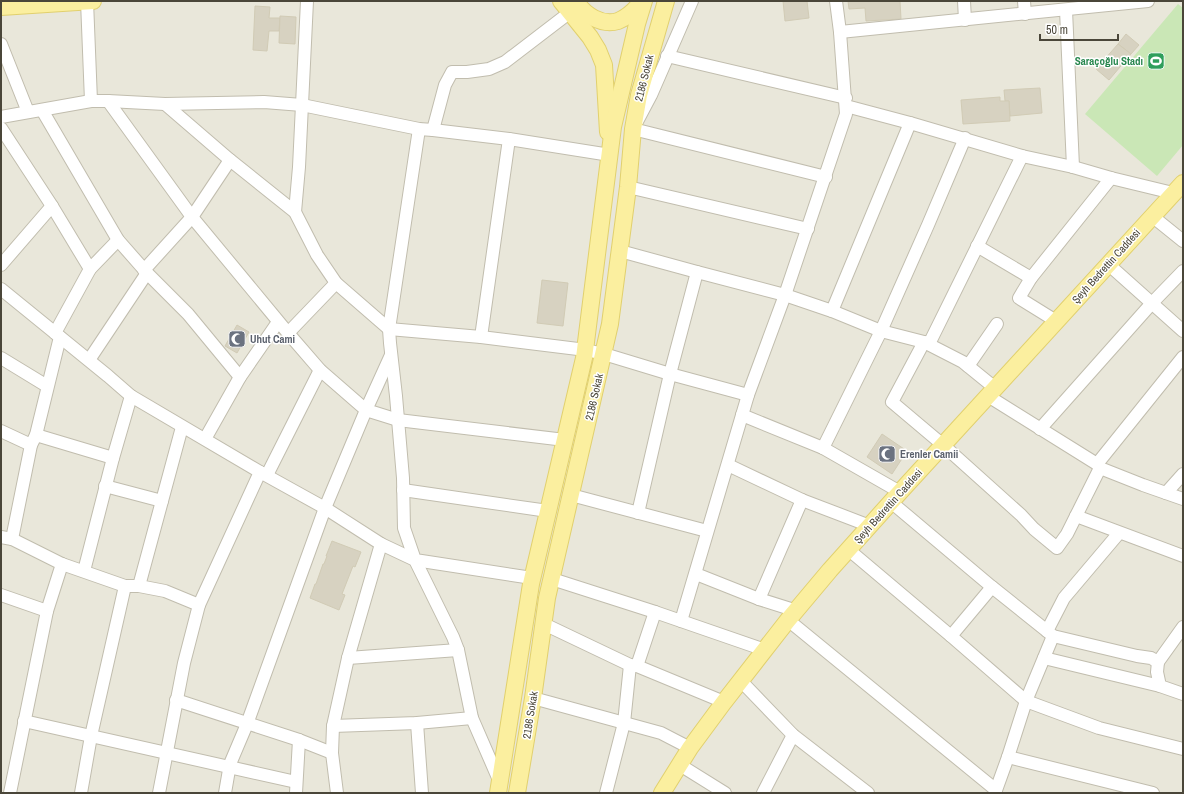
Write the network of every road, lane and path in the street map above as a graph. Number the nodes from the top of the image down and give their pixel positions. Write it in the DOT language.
graph roads {
  1 [pos="87,1"];
  2 [pos="93,1"];
  3 [pos="307,1"];
  4 [pos="643,1"];
  5 [pos="666,1"];
  6 [pos="692,1"];
  7 [pos="836,1"];
  8 [pos="964,1"];
  9 [pos="1024,1"];
  10 [pos="1148,1"];
  11 [pos="1083,4"];
  12 [pos="569,5"];
  13 [pos="1,7"];
  14 [pos="1066,10"];
  15 [pos="1025,14"];
  16 [pos="966,20"];
  17 [pos="840,32"];
  18 [pos="1,44"];
  19 [pos="667,56"];
  20 [pos="91,101"];
  21 [pos="108,101"];
  22 [pos="846,102"];
  23 [pos="165,104"];
  24 [pos="302,105"];
  25 [pos="42,110"];
  26 [pos="28,112"];
  27 [pos="1,117"];
  28 [pos="910,123"];
  29 [pos="1,128"];
  30 [pos="418,129"];
  31 [pos="633,129"];
  32 [pos="433,130"];
  33 [pos="965,138"];
  34 [pos="509,139"];
  35 [pos="610,155"];
  36 [pos="1022,156"];
  37 [pos="230,160"];
  38 [pos="1073,167"];
  39 [pos="826,177"];
  40 [pos="1111,178"];
  41 [pos="628,187"];
  42 [pos="1178,188"];
  43 [pos="52,206"];
  44 [pos="295,212"];
  45 [pos="1152,216"];
  46 [pos="192,217"];
  47 [pos="808,229"];
  48 [pos="118,240"];
  49 [pos="1183,241"];
  50 [pos="977,246"];
  51 [pos="620,251"];
  52 [pos="1108,264"];
  53 [pos="1,265"];
  54 [pos="90,269"];
  55 [pos="1183,271"];
  56 [pos="146,272"];
  57 [pos="697,272"];
  58 [pos="1031,278"];
  59 [pos="336,283"];
  60 [pos="1,289"];
  61 [pos="785,295"];
  62 [pos="1152,303"];
  63 [pos="832,311"];
  64 [pos="1056,321"];
  65 [pos="278,322"];
  66 [pos="997,324"];
  67 [pos="389,329"];
  68 [pos="1183,330"];
  69 [pos="881,331"];
  70 [pos="288,333"];
  71 [pos="58,335"];
  72 [pos="481,337"];
  73 [pos="926,343"];
  74 [pos="586,350"];
  75 [pos="604,354"];
  76 [pos="391,355"];
  77 [pos="1183,357"];
  78 [pos="1,358"];
  79 [pos="89,360"];
  80 [pos="968,366"];
  81 [pos="320,370"];
  82 [pos="670,374"];
  83 [pos="240,377"];
  84 [pos="47,386"];
  85 [pos="991,392"];
  86 [pos="748,395"];
  87 [pos="130,396"];
  88 [pos="366,410"];
  89 [pos="742,415"];
  90 [pos="398,420"];
  91 [pos="182,427"];
  92 [pos="1040,429"];
  93 [pos="1,431"];
  94 [pos="33,440"];
  95 [pos="205,440"];
  96 [pos="565,440"];
  97 [pos="943,445"];
  98 [pos="823,448"];
  99 [pos="113,458"];
  100 [pos="728,465"];
  101 [pos="1098,466"];
  102 [pos="263,474"];
  103 [pos="1183,474"];
  104 [pos="106,486"];
  105 [pos="403,490"];
  106 [pos="1166,493"];
  107 [pos="571,495"];
  108 [pos="896,497"];
  109 [pos="1183,499"];
  110 [pos="162,500"];
  111 [pos="802,500"];
  112 [pos="325,508"];
  113 [pos="548,511"];
  114 [pos="638,513"];
  115 [pos="1076,516"];
  116 [pos="870,526"];
  117 [pos="707,531"];
  118 [pos="1119,533"];
  119 [pos="6,538"];
  120 [pos="381,544"];
  121 [pos="849,550"];
  122 [pos="1183,556"];
  123 [pos="415,560"];
  124 [pos="62,564"];
  125 [pos="84,572"];
  126 [pos="696,574"];
  127 [pos="532,578"];
  128 [pos="552,579"];
  129 [pos="124,586"];
  130 [pos="139,586"];
  131 [pos="992,587"];
  132 [pos="1,595"];
  133 [pos="759,598"];
  134 [pos="199,605"];
  135 [pos="47,612"];
  136 [pos="655,612"];
  137 [pos="793,615"];
  138 [pos="681,621"];
  139 [pos="544,624"];
  140 [pos="1183,627"];
  141 [pos="1050,634"];
  142 [pos="951,636"];
  143 [pos="458,650"];
  144 [pos="765,650"];
  145 [pos="348,658"];
  146 [pos="1044,658"];
  147 [pos="1158,662"];
  148 [pos="634,666"];
  149 [pos="741,681"];
  150 [pos="1160,686"];
  151 [pos="1183,694"];
  152 [pos="533,698"];
  153 [pos="176,700"];
  154 [pos="1026,701"];
  155 [pos="724,702"];
  156 [pos="472,718"];
  157 [pos="24,721"];
  158 [pos="417,723"];
  159 [pos="624,723"];
  160 [pos="247,724"];
  161 [pos="333,726"];
  162 [pos="793,735"];
  163 [pos="90,736"];
  164 [pos="299,740"];
  165 [pos="690,748"];
  166 [pos="1183,749"];
  167 [pos="166,753"];
  168 [pos="332,753"];
  169 [pos="1008,757"];
  170 [pos="680,765"];
  171 [pos="230,768"];
  172 [pos="499,787"];
  173 [pos="296,788"];
  174 [pos="995,792"];
  175 [pos="10,793"];
  176 [pos="81,793"];
  177 [pos="159,793"];
  178 [pos="225,793"];
  179 [pos="337,793"];
  180 [pos="422,793"];
  181 [pos="517,793"];
  182 [pos="606,793"];
  183 [pos="662,793"];
  184 [pos="725,793"];
  185 [pos="763,793"];
  186 [pos="868,793"];
  187 [pos="1153,793"];
  1 -- 2 [label="main road"];
  1 -- 13 [label="main road"];
  1 -- 20 [label="street"];
  3 -- 24 [label="street"];
  4 -- 12 [label="main road"];
  4 -- 35 [label="main road, 2186 Sokak"];
  5 -- 31 [label="main road, 2186 Sokak"];
  6 -- 19 [label="street"];
  7 -- 17 [label="street"];
  8 -- 16 [label="street"];
  9 -- 15 [label="street"];
  10 -- 11 [label="street"];
  11 -- 14 [label="street"];
  12 -- 32 [label="street"];
  12 -- 35 [label="main road"];
  14 -- 15 [label="street"];
  14 -- 38 [label="street"];
  15 -- 16 [label="street"];
  16 -- 17 [label="street"];
  17 -- 22 [label="street"];
  18 -- 26 [label="street"];
  19 -- 22 [label="street"];
  19 -- 31 [label="street"];
  20 -- 21 [label="street"];
  20 -- 25 [label="street"];
  21 -- 23 [label="street"];
  21 -- 46 [label="street"];
  22 -- 28 [label="street"];
  22 -- 39 [label="street"];
  23 -- 24 [label="street"];
  23 -- 37 [label="street"];
  24 -- 30 [label="street"];
  24 -- 44 [label="street"];
  25 -- 26 [label="street"];
  25 -- 48 [label="street"];
  26 -- 27 [label="street"];
  28 -- 33 [label="street"];
  28 -- 63 [label="street"];
  29 -- 43 [label="street"];
  30 -- 32 [label="street"];
  30 -- 67 [label="street"];
  31 -- 39 [label="street"];
  31 -- 41 [label="main road, 2186 Sokak"];
  32 -- 34 [label="street"];
  33 -- 36 [label="street"];
  33 -- 69 [label="street"];
  34 -- 35 [label="street"];
  34 -- 72 [label="street"];
  35 -- 74 [label="main road, 2186 Sokak"];
  36 -- 38 [label="street"];
  36 -- 50 [label="street"];
  37 -- 44 [label="street"];
  37 -- 46 [label="street"];
  38 -- 40 [label="street"];
  39 -- 47 [label="street"];
  40 -- 42 [label="street"];
  40 -- 58 [label="street"];
  41 -- 47 [label="street"];
  41 -- 51 [label="main road, 2186 Sokak"];
  42 -- 45 [label="main road, Şeyh Bedrettin Caddesi"];
  43 -- 53 [label="street"];
  43 -- 54 [label="street"];
  44 -- 59 [label="street"];
  45 -- 49 [label="street"];
  45 -- 52 [label="main road, Şeyh Bedrettin Caddesi"];
  46 -- 56 [label="street"];
  46 -- 65 [label="street"];
  47 -- 61 [label="street"];
  48 -- 54 [label="street"];
  48 -- 56 [label="street"];
  50 -- 58 [label="street"];
  50 -- 73 [label="street"];
  51 -- 57 [label="street"];
  51 -- 75 [label="main road, 2186 Sokak"];
  52 -- 62 [label="street"];
  52 -- 64 [label="main road, Şeyh Bedrettin Caddesi"];
  54 -- 71 [label="street"];
  55 -- 62 [label="street"];
  56 -- 79 [label="street"];
  56 -- 83 [label="street"];
  57 -- 61 [label="street"];
  57 -- 82 [label="street"];
  58 -- 64 [label="street"];
  59 -- 67 [label="street"];
  59 -- 70 [label="street"];
  60 -- 71 [label="street"];
  61 -- 63 [label="street"];
  61 -- 86 [label="street"];
  62 -- 68 [label="street"];
  62 -- 92 [label="street"];
  63 -- 69 [label="street"];
  64 -- 85 [label="main road, Şeyh Bedrettin Caddesi"];
  65 -- 70 [label="street"];
  65 -- 83 [label="street"];
  66 -- 80 [label="street"];
  67 -- 72 [label="street"];
  67 -- 76 [label="street"];
  69 -- 73 [label="street"];
  69 -- 98 [label="street"];
  70 -- 81 [label="street"];
  71 -- 79 [label="street"];
  71 -- 84 [label="street"];
  72 -- 74 [label="street"];
  73 -- 80 [label="street"];
  73 -- 97 [label="street"];
  74 -- 75 [label="street"];
  74 -- 96 [label="main road, 2186 Sokak"];
  75 -- 82 [label="street"];
  75 -- 107 [label="main road, 2186 Sokak"];
  76 -- 88 [label="street"];
  76 -- 90 [label="street"];
  77 -- 101 [label="street"];
  78 -- 84 [label="street"];
  79 -- 87 [label="street"];
  80 -- 85 [label="street"];
  81 -- 88 [label="street"];
  81 -- 102 [label="street"];
  82 -- 86 [label="street"];
  82 -- 114 [label="street"];
  83 -- 95 [label="street"];
  84 -- 94 [label="street"];
  85 -- 92 [label="street"];
  85 -- 97 [label="main road, Şeyh Bedrettin Caddesi"];
  86 -- 89 [label="street"];
  87 -- 91 [label="street"];
  87 -- 99 [label="street"];
  88 -- 90 [label="street"];
  88 -- 112 [label="street"];
  89 -- 98 [label="street"];
  89 -- 100 [label="street"];
  90 -- 96 [label="street"];
  90 -- 105 [label="street"];
  91 -- 95 [label="street"];
  91 -- 110 [label="street"];
  92 -- 101 [label="street"];
  93 -- 94 [label="street"];
  94 -- 99 [label="street"];
  94 -- 119 [label="street"];
  95 -- 102 [label="street"];
  96 -- 113 [label="main road, 2186 Sokak"];
  97 -- 108 [label="main road, Şeyh Bedrettin Caddesi"];
  97 -- 115 [label="street"];
  98 -- 108 [label="street"];
  99 -- 104 [label="street"];
  100 -- 111 [label="street"];
  100 -- 117 [label="street"];
  101 -- 106 [label="street"];
  101 -- 115 [label="street"];
  102 -- 112 [label="street"];
  102 -- 134 [label="street"];
  103 -- 106 [label="street"];
  104 -- 110 [label="street"];
  104 -- 125 [label="street"];
  105 -- 113 [label="street"];
  105 -- 123 [label="street"];
  106 -- 109 [label="street"];
  107 -- 114 [label="street"];
  107 -- 128 [label="main road, 2186 Sokak"];
  108 -- 116 [label="main road, Şeyh Bedrettin Caddesi"];
  108 -- 131 [label="street"];
  110 -- 130 [label="street"];
  111 -- 116 [label="street"];
  111 -- 133 [label="street"];
  112 -- 120 [label="street"];
  112 -- 160 [label="street"];
  113 -- 127 [label="main road, 2186 Sokak"];
  114 -- 117 [label="street"];
  115 -- 118 [label="street"];
  116 -- 121 [label="main road, Şeyh Bedrettin Caddesi"];
  117 -- 126 [label="street"];
  118 -- 122 [label="street"];
  118 -- 141 [label="street"];
  119 -- 124 [label="street"];
  120 -- 123 [label="street"];
  120 -- 145 [label="street"];
  121 -- 137 [label="main road, Şeyh Bedrettin Caddesi"];
  121 -- 142 [label="street"];
  123 -- 127 [label="street"];
  123 -- 143 [label="street"];
  124 -- 125 [label="street"];
  124 -- 135 [label="street"];
  125 -- 129 [label="street"];
  126 -- 133 [label="street"];
  126 -- 138 [label="street"];
  127 -- 172 [label="main road, 2186 Sokak"];
  128 -- 136 [label="street"];
  128 -- 139 [label="main road, 2186 Sokak"];
  129 -- 130 [label="street"];
  129 -- 163 [label="street"];
  130 -- 134 [label="street"];
  131 -- 141 [label="street"];
  131 -- 142 [label="street"];
  132 -- 135 [label="street"];
  133 -- 137 [label="street"];
  134 -- 153 [label="street"];
  135 -- 157 [label="street"];
  136 -- 138 [label="street"];
  136 -- 148 [label="street"];
  137 -- 144 [label="main road, Şeyh Bedrettin Caddesi"];
  137 -- 174 [label="street"];
  138 -- 144 [label="street"];
  139 -- 148 [label="street"];
  139 -- 152 [label="main road, 2186 Sokak"];
  140 -- 147 [label="street"];
  141 -- 146 [label="street"];
  141 -- 147 [label="street"];
  142 -- 154 [label="street"];
  143 -- 145 [label="street"];
  143 -- 156 [label="street"];
  144 -- 149 [label="main road, Şeyh Bedrettin Caddesi"];
  145 -- 161 [label="street"];
  146 -- 150 [label="street"];
  146 -- 154 [label="street"];
  147 -- 150 [label="street"];
  148 -- 155 [label="street"];
  148 -- 159 [label="street"];
  149 -- 155 [label="main road, Şeyh Bedrettin Caddesi"];
  149 -- 162 [label="street"];
  150 -- 151 [label="street"];
  152 -- 159 [label="street"];
  152 -- 181 [label="main road, 2186 Sokak"];
  153 -- 160 [label="street"];
  153 -- 167 [label="street"];
  154 -- 166 [label="street"];
  154 -- 169 [label="street"];
  155 -- 165 [label="main road, Şeyh Bedrettin Caddesi"];
  156 -- 158 [label="street"];
  156 -- 172 [label="street"];
  157 -- 163 [label="street"];
  157 -- 175 [label="street"];
  158 -- 161 [label="street"];
  158 -- 180 [label="street"];
  159 -- 165 [label="street"];
  159 -- 182 [label="street"];
  160 -- 164 [label="street"];
  160 -- 171 [label="street"];
  161 -- 168 [label="street"];
  162 -- 185 [label="street"];
  162 -- 186 [label="street"];
  163 -- 167 [label="street"];
  163 -- 176 [label="street"];
  164 -- 168 [label="street"];
  164 -- 173 [label="street"];
  165 -- 170 [label="main road, Şeyh Bedrettin Caddesi"];
  167 -- 171 [label="street"];
  167 -- 177 [label="street"];
  168 -- 179 [label="street"];
  169 -- 174 [label="street"];
  169 -- 187 [label="street"];
  170 -- 183 [label="main road, Şeyh Bedrettin Caddesi"];
  170 -- 184 [label="street"];
  171 -- 173 [label="street"];
  171 -- 178 [label="street"];
}
